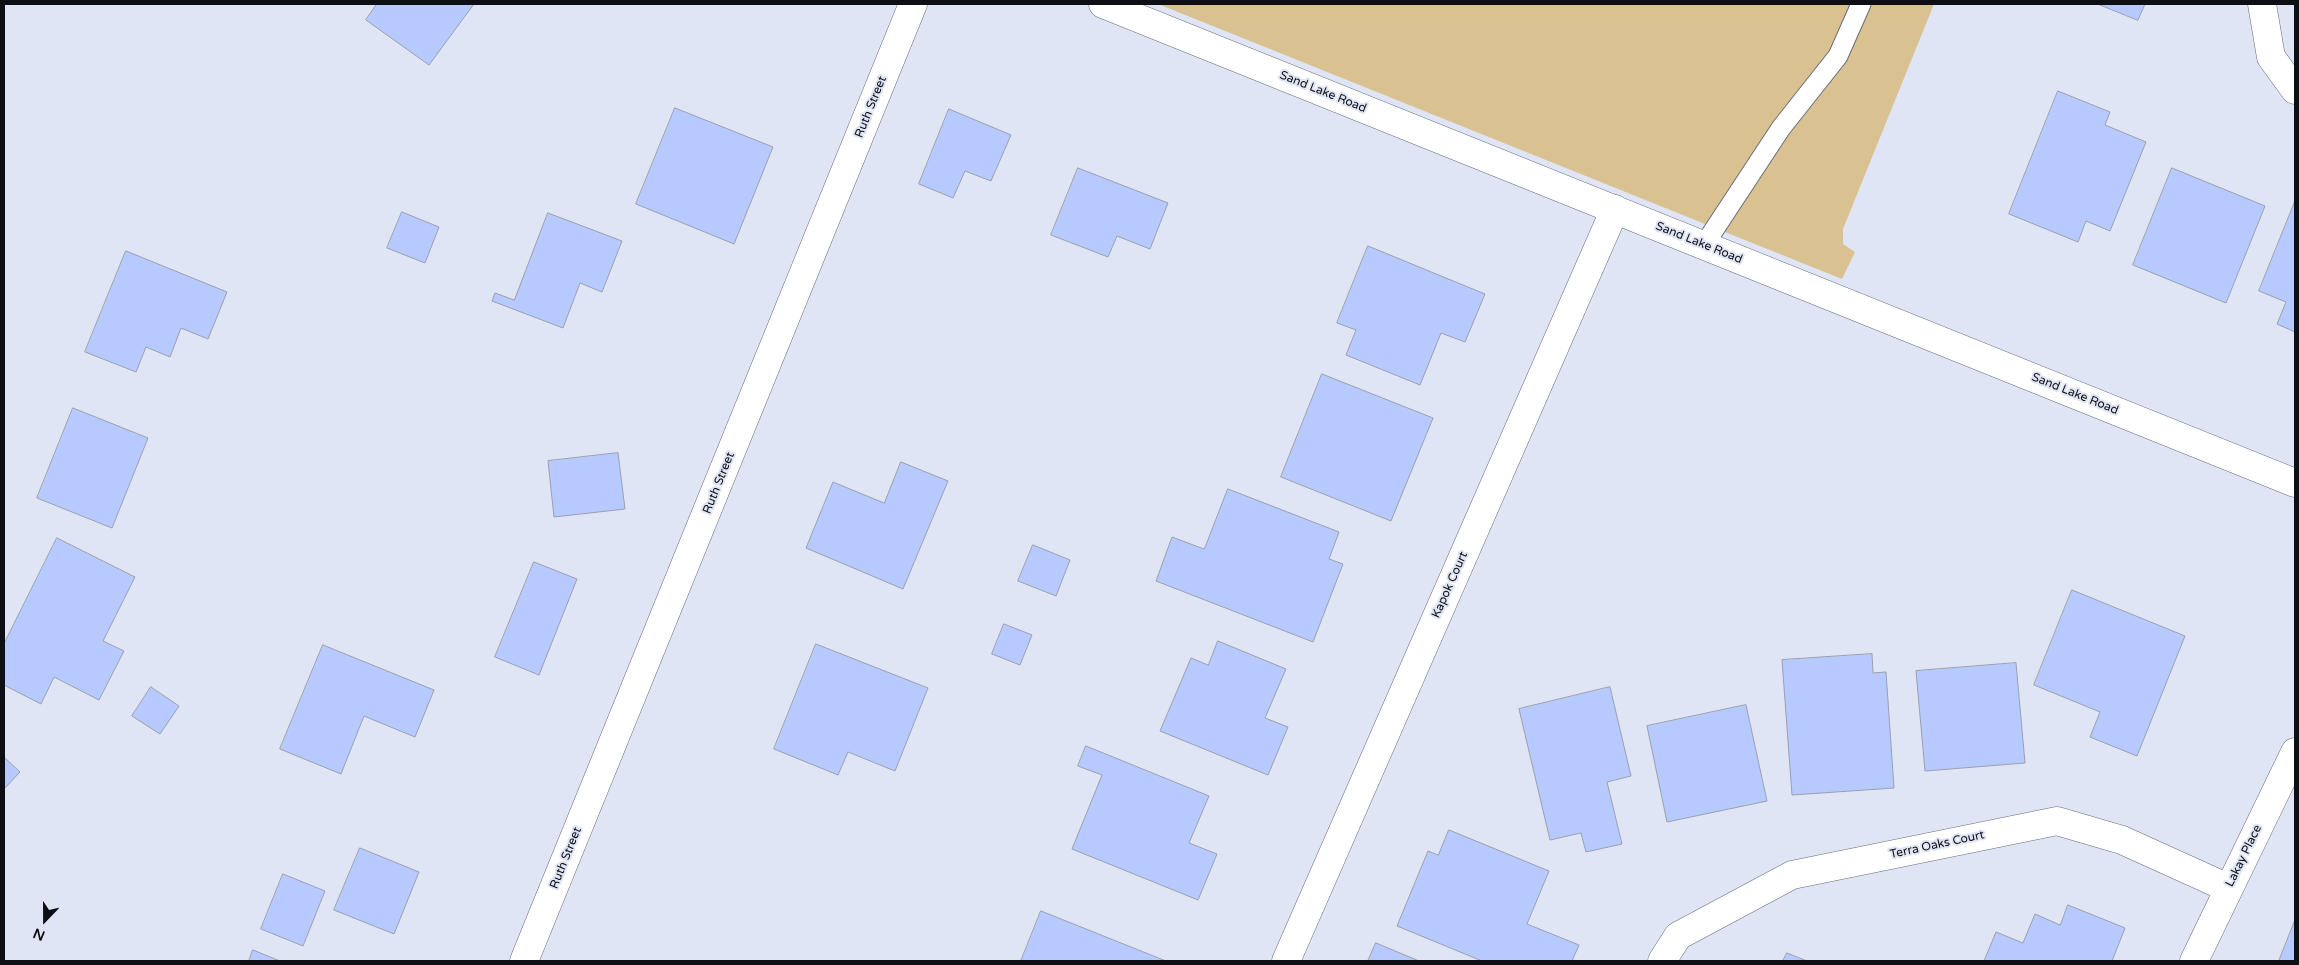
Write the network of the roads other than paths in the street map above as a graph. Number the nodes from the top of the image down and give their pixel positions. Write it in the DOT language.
graph roads {
  1 [pos="913,4"];
  2 [pos="1103,4"];
  3 [pos="1862,4"];
  4 [pos="2262,4"];
  5 [pos="2295,90"];
  6 [pos="1615,209"];
  7 [pos="1704,245"];
  8 [pos="2295,483"];
  9 [pos="2295,752"];
  10 [pos="2228,888"];
  11 [pos="524,961"];
  12 [pos="1286,961"];
  13 [pos="1662,961"];
  14 [pos="2194,961"];
  1 -- 11 [label="street, Ruth Street"];
  2 -- 6 [label="street, Sand Lake Road"];
  3 -- 7 [label="lane"];
  4 -- 5 [label="street"];
  6 -- 7 [label="street, Sand Lake Road"];
  6 -- 12 [label="street, Kapok Court"];
  7 -- 8 [label="street, Sand Lake Road"];
  9 -- 10 [label="street, Lakay Place"];
  10 -- 13 [label="street, Terra Oaks Court"];
  10 -- 14 [label="street, Lakay Place"];
}
